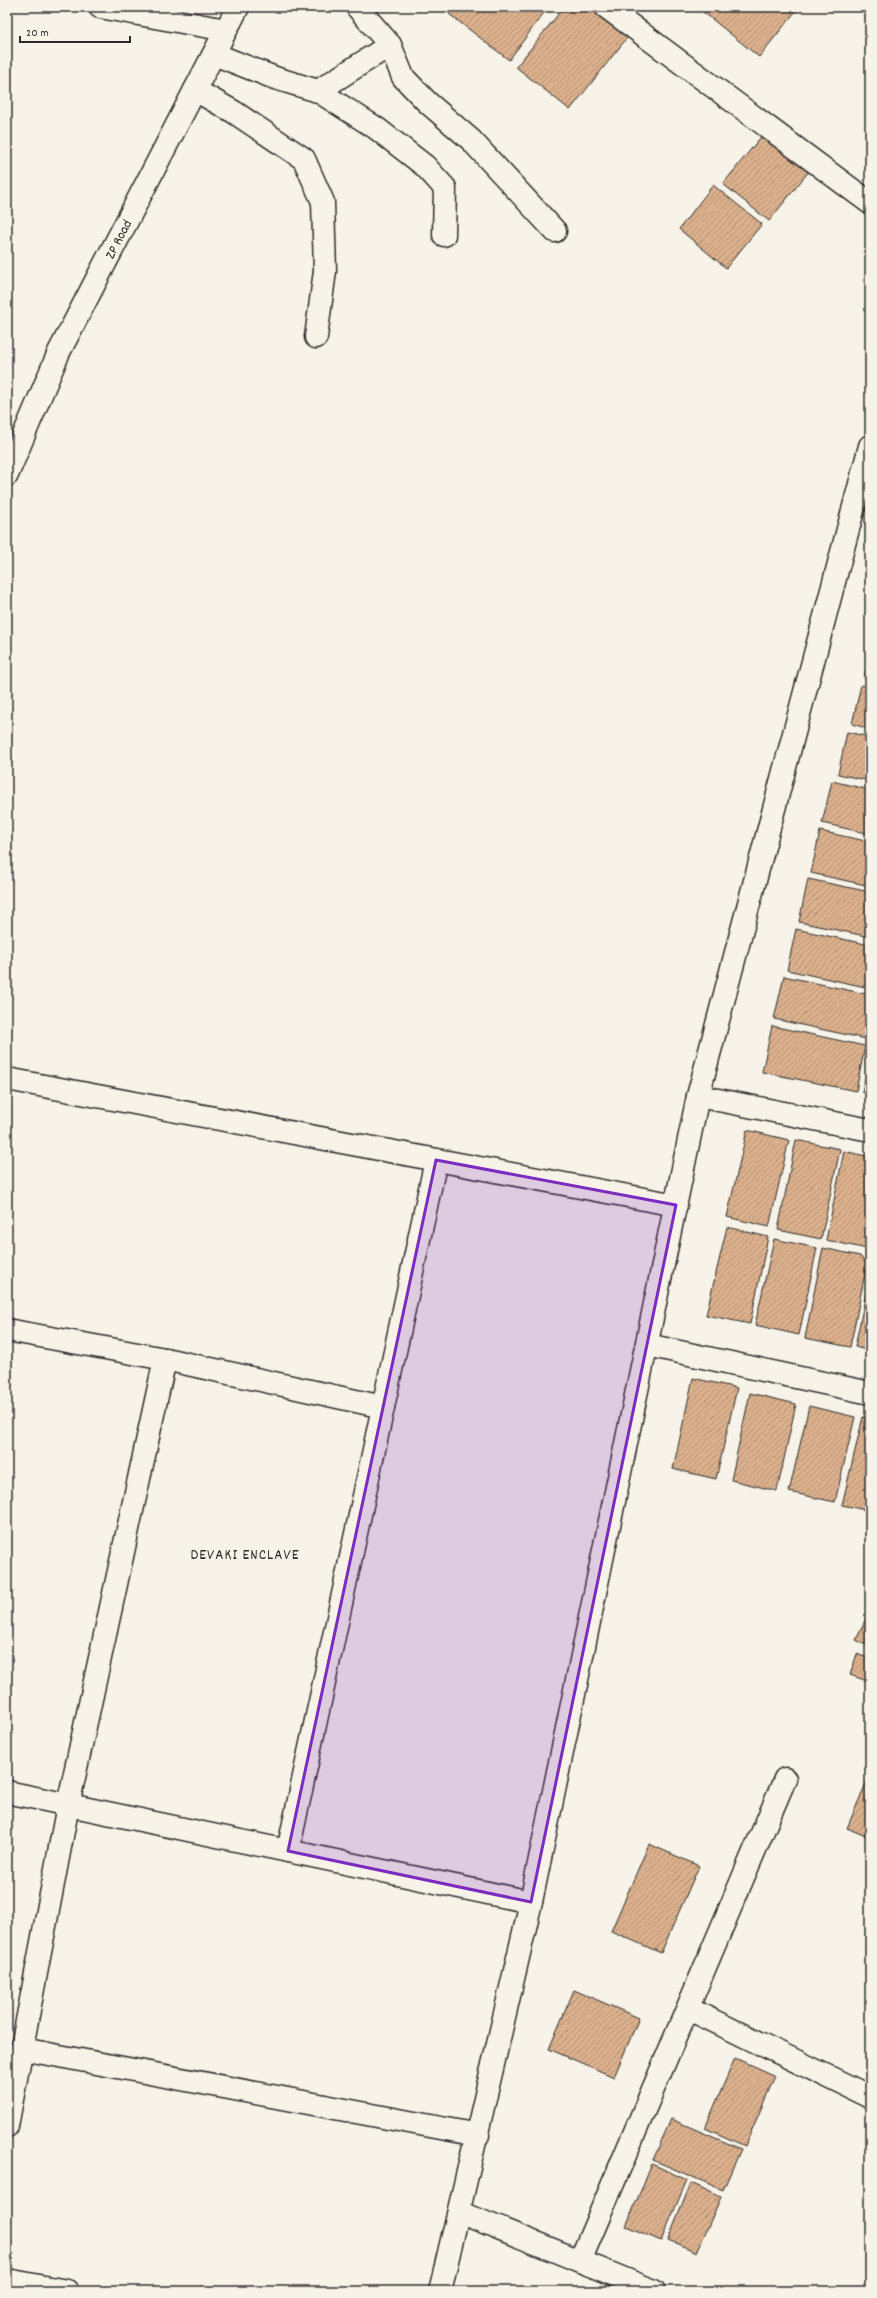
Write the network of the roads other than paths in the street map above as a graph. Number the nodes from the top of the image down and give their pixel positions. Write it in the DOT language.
graph roads {
  1 [pos="100,7"];
  2 [pos="238,7"];
  3 [pos="357,7"];
  4 [pos="606,7"];
  5 [pos="226,30"];
  6 [pos="390,45"];
  7 [pos="214,54"];
  8 [pos="195,90"];
  9 [pos="318,91"];
  10 [pos="870,203"];
  11 [pos="555,231"];
  12 [pos="444,235"];
  13 [pos="316,337"];
  14 [pos="870,446"];
  15 [pos="7,475"];
  16 [pos="7,1079"];
  17 [pos="698,1096"];
  18 [pos="870,1130"];
  19 [pos="436,1160"];
  20 [pos="676,1205"];
  21 [pos="7,1330"];
  22 [pos="647,1345"];
  23 [pos="165,1359"];
  24 [pos="870,1394"];
  25 [pos="383,1407"];
  26 [pos="785,1779"];
  27 [pos="7,1792"];
  28 [pos="68,1805"];
  29 [pos="288,1850"];
  30 [pos="531,1902"];
  31 [pos="689,2009"];
  32 [pos="22,2049"];
  33 [pos="870,2097"];
  34 [pos="7,2126"];
  35 [pos="478,2135"];
  36 [pos="459,2212"];
  37 [pos="580,2261"];
  38 [pos="7,2280"];
  39 [pos="67,2291"];
  40 [pos="440,2291"];
  41 [pos="654,2291"];
  1 -- 5 [label="street"];
  2 -- 5 [label="street, ZP Road"];
  3 -- 6 [label="street"];
  4 -- 10 [label="street"];
  5 -- 7 [label="street, ZP Road"];
  6 -- 9 [label="street"];
  6 -- 11 [label="street"];
  7 -- 8 [label="street, ZP Road"];
  7 -- 9 [label="street"];
  8 -- 13 [label="street"];
  8 -- 15 [label="street, ZP Road"];
  9 -- 12 [label="street"];
  14 -- 17 [label="street"];
  16 -- 19 [label="street"];
  17 -- 18 [label="street"];
  17 -- 20 [label="street"];
  19 -- 20 [label="street"];
  19 -- 25 [label="street"];
  20 -- 22 [label="street"];
  21 -- 23 [label="street"];
  22 -- 24 [label="street"];
  22 -- 30 [label="street"];
  23 -- 25 [label="street"];
  23 -- 28 [label="street"];
  25 -- 29 [label="street"];
  26 -- 31 [label="street"];
  27 -- 28 [label="street"];
  28 -- 29 [label="street"];
  28 -- 32 [label="street"];
  29 -- 30 [label="street"];
  30 -- 35 [label="street"];
  31 -- 33 [label="street"];
  31 -- 37 [label="street"];
  32 -- 34 [label="street"];
  32 -- 35 [label="street"];
  35 -- 36 [label="street"];
  36 -- 37 [label="street"];
  36 -- 40 [label="street"];
  37 -- 41 [label="street"];
  38 -- 39 [label="street"];
}
